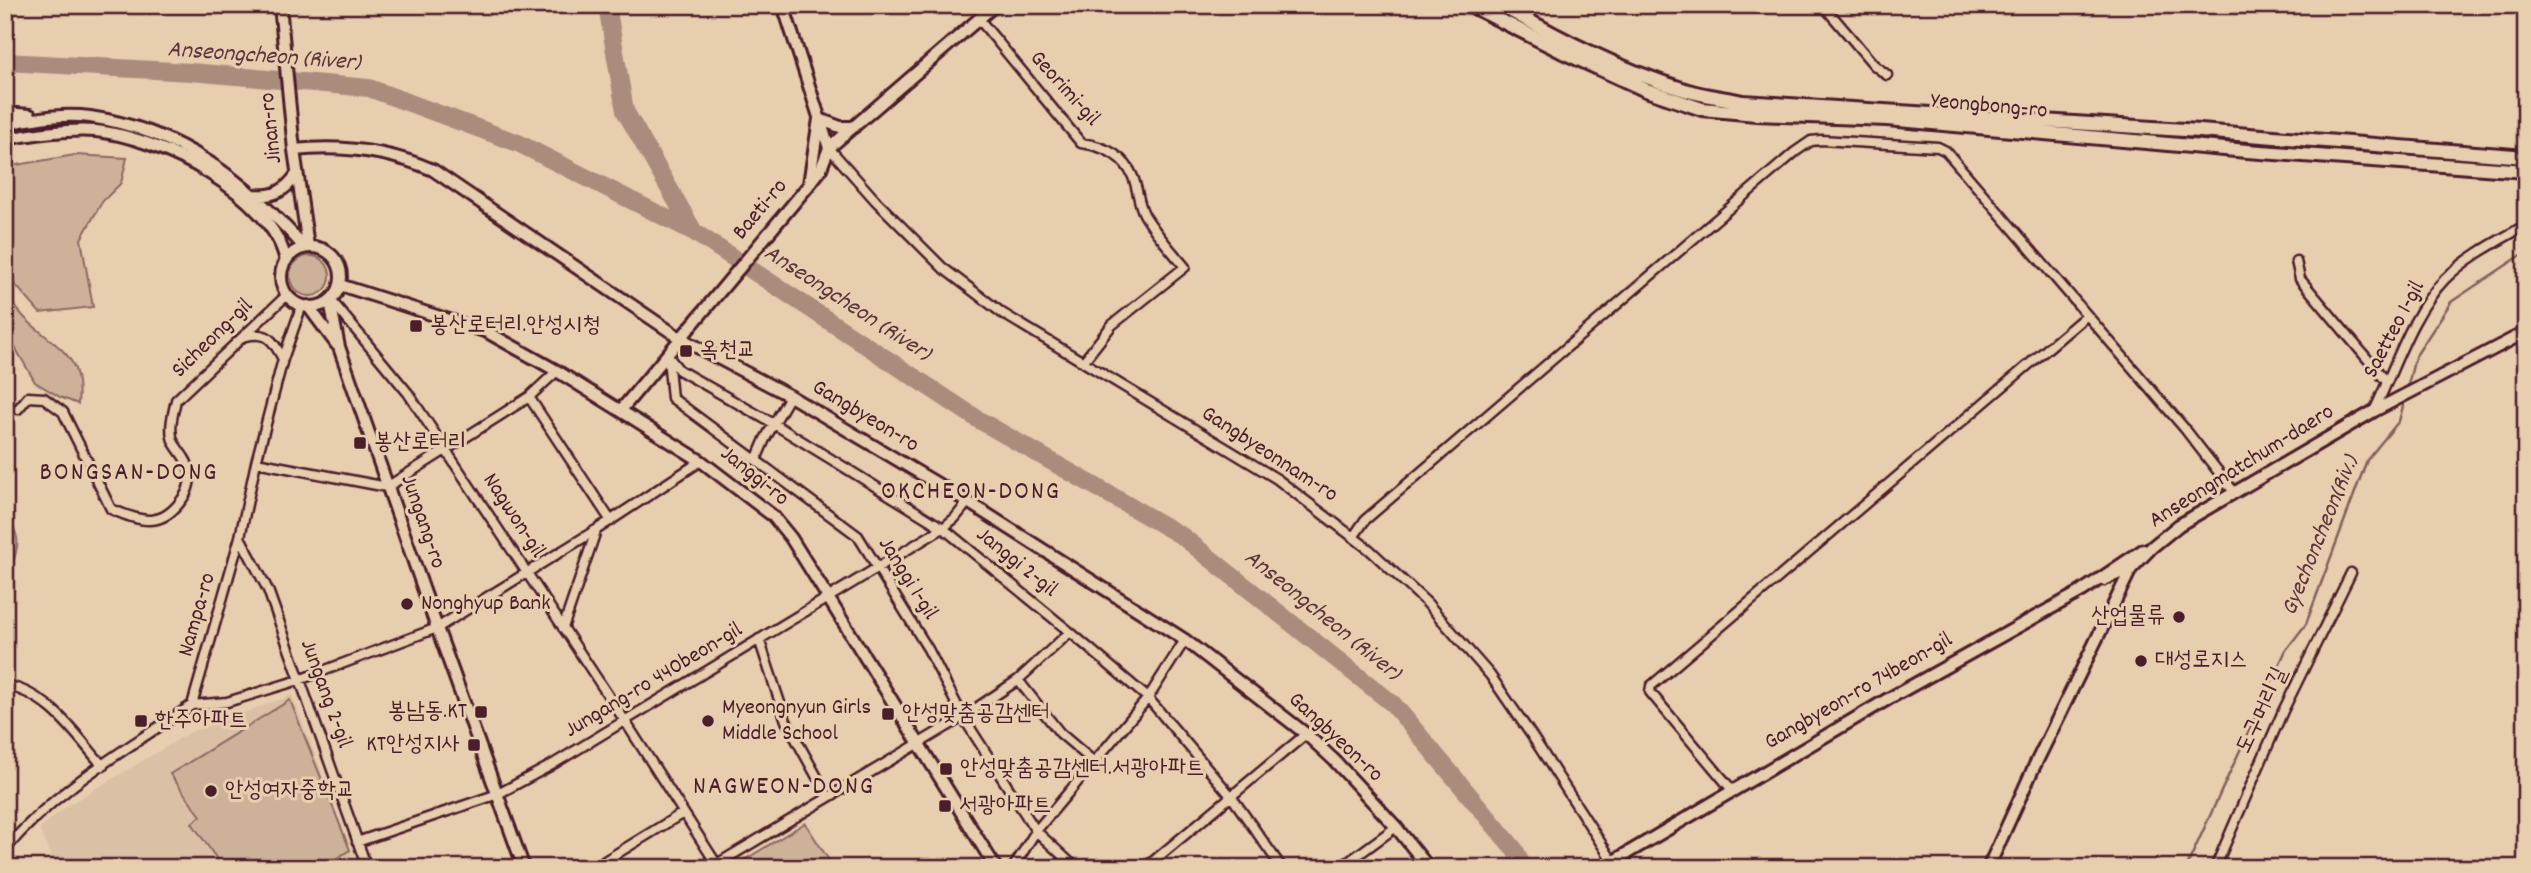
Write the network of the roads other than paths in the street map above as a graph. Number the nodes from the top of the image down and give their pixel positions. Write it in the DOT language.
graph roads {
  1 [pos="260,5"];
  2 [pos="783,5"];
  3 [pos="995,5"];
  4 [pos="1470,5"];
  5 [pos="1501,5"];
  6 [pos="1823,5"];
  7 [pos="280,10"];
  8 [pos="979,19"];
  9 [pos="1887,75"];
  10 [pos="5,113"];
  11 [pos="46,117"];
  12 [pos="818,119"];
  13 [pos="5,124"];
  14 [pos="854,127"];
  15 [pos="5,139"];
  16 [pos="829,148"];
  17 [pos="294,150"];
  18 [pos="2526,156"];
  19 [pos="816,167"];
  20 [pos="2526,171"];
  21 [pos="297,174"];
  22 [pos="252,195"];
  23 [pos="2526,225"];
  24 [pos="306,247"];
  25 [pos="286,261"];
  26 [pos="2296,261"];
  27 [pos="341,285"];
  28 [pos="287,295"];
  29 [pos="330,301"];
  30 [pos="305,306"];
  31 [pos="2087,315"];
  32 [pos="2526,332"];
  33 [pos="683,335"];
  34 [pos="243,337"];
  35 [pos="338,347"];
  36 [pos="667,355"];
  37 [pos="283,359"];
  38 [pos="1083,362"];
  39 [pos="557,371"];
  40 [pos="2386,381"];
  41 [pos="790,396"];
  42 [pos="529,397"];
  43 [pos="18,409"];
  44 [pos="2378,409"];
  45 [pos="621,411"];
  46 [pos="774,424"];
  47 [pos="446,449"];
  48 [pos="756,460"];
  49 [pos="701,461"];
  50 [pos="256,462"];
  51 [pos="387,487"];
  52 [pos="2234,492"];
  53 [pos="968,502"];
  54 [pos="611,521"];
  55 [pos="943,528"];
  56 [pos="596,530"];
  57 [pos="1354,536"];
  58 [pos="2165,536"];
  59 [pos="240,537"];
  60 [pos="878,569"];
  61 [pos="2131,569"];
  62 [pos="528,573"];
  63 [pos="2351,573"];
  64 [pos="2103,581"];
  65 [pos="2082,591"];
  66 [pos="828,597"];
  67 [pos="2116,599"];
  68 [pos="437,628"];
  69 [pos="563,628"];
  70 [pos="1070,632"];
  71 [pos="759,639"];
  72 [pos="1185,640"];
  73 [pos="299,680"];
  74 [pos="1018,680"];
  75 [pos="5,685"];
  76 [pos="1148,698"];
  77 [pos="192,705"];
  78 [pos="963,717"];
  79 [pos="625,721"];
  80 [pos="1306,734"];
  81 [pos="918,743"];
  82 [pos="1094,762"];
  83 [pos="103,766"];
  84 [pos="1732,790"];
  85 [pos="498,794"];
  86 [pos="1231,796"];
  87 [pos="828,797"];
  88 [pos="683,813"];
  89 [pos="1396,827"];
  90 [pos="1036,831"];
  91 [pos="357,842"];
  92 [pos="5,850"];
  93 [pos="1616,865"];
  94 [pos="718,866"];
  95 [pos="366,868"];
  96 [pos="524,868"];
  97 [pos="585,868"];
  98 [pos="996,868"];
  99 [pos="1013,868"];
  100 [pos="1076,868"];
  101 [pos="1145,868"];
  102 [pos="1282,868"];
  103 [pos="1340,868"];
  104 [pos="1429,868"];
  105 [pos="1602,868"];
  106 [pos="1989,868"];
  107 [pos="2215,868"];
  1 -- 7 [label="street"];
  2 -- 12 [label="main road"];
  3 -- 8 [label="main road"];
  4 -- 20 [label="main road, Yeongbong-ro"];
  5 -- 18 [label="main road, Yeongbong-ro"];
  6 -- 9 [label="street"];
  7 -- 17 [label="main road, Jinan-ro"];
  8 -- 14 [label="main road"];
  8 -- 38 [label="street, Georimi-gil"];
  10 -- 11 [label="main road"];
  11 -- 13 [label="main road"];
  11 -- 22 [label="main road"];
  12 -- 14 [label="main road"];
  12 -- 16 [label="main road"];
  12 -- 19 [label="main road"];
  14 -- 16 [label="main road"];
  15 -- 25 [label="main road"];
  16 -- 19 [label="main road, Baeti-ro"];
  16 -- 38 [label="street, Gangbyeonnam-ro"];
  17 -- 21 [label="main road, Jinan-ro"];
  17 -- 33 [label="main road, Gangbyeon-ro"];
  19 -- 33 [label="main road, Baeti-ro"];
  21 -- 22 [label="main road"];
  21 -- 24 [label="main road, Jinan-ro"];
  22 -- 24 [label="main road"];
  23 -- 40 [label="street, Saetteo 1-gil"];
  24 -- 25 [label="main road"];
  24 -- 27 [label="main road"];
  25 -- 28 [label="main road"];
  26 -- 40 [label="street"];
  27 -- 29 [label="main road"];
  27 -- 39 [label="main road, Janggi-ro"];
  28 -- 30 [label="main road"];
  28 -- 34 [label="street, Sicheong-gil"];
  29 -- 30 [label="main road"];
  29 -- 35 [label="main road, Jungang-ro"];
  29 -- 47 [label="street, Nagwon-gil"];
  30 -- 35 [label="main road, Jungang-ro"];
  30 -- 37 [label="street, Nampa-ro"];
  31 -- 52 [label="street"];
  31 -- 57 [label="street"];
  31 -- 84 [label="street"];
  32 -- 44 [label="main road, Anseongmatchum-daero"];
  33 -- 36 [label="main road, Baeti-ro"];
  33 -- 41 [label="main road, Gangbyeon-ro"];
  34 -- 37 [label="street"];
  34 -- 43 [label="street, Sicheong-gil"];
  35 -- 51 [label="main road, Jungang-ro"];
  36 -- 45 [label="main road, Baeti-ro"];
  36 -- 46 [label="street, Janggi 2-gil"];
  36 -- 48 [label="street, Janggi 1-gil"];
  37 -- 50 [label="street, Nampa-ro"];
  38 -- 57 [label="street, Gangbyeonnam-ro"];
  39 -- 42 [label="street"];
  39 -- 45 [label="main road, Janggi-ro"];
  40 -- 44 [label="street, Saetteo 1-gil"];
  41 -- 46 [label="street"];
  41 -- 53 [label="main road, Gangbyeon-ro"];
  42 -- 47 [label="street"];
  42 -- 54 [label="street"];
  44 -- 52 [label="main road, Anseongmatchum-daero"];
  45 -- 49 [label="main road, Janggi-ro"];
  46 -- 48 [label="street"];
  46 -- 55 [label="street, Janggi 2-gil"];
  47 -- 51 [label="street"];
  47 -- 62 [label="street, Nagwon-gil"];
  48 -- 60 [label="street, Janggi 1-gil"];
  49 -- 54 [label="street"];
  49 -- 66 [label="main road, Janggi-ro"];
  50 -- 51 [label="street"];
  50 -- 59 [label="street, Nampa-ro"];
  51 -- 68 [label="main road, Jungang-ro"];
  52 -- 58 [label="main road, Anseongmatchum-daero"];
  53 -- 55 [label="street, Jungang-ro 440beon-gil"];
  53 -- 72 [label="main road, Gangbyeon-ro"];
  54 -- 56 [label="street"];
  55 -- 60 [label="street, Jungang-ro 440beon-gil"];
  55 -- 70 [label="street, Janggi 2-gil"];
  56 -- 62 [label="street"];
  56 -- 69 [label="street"];
  57 -- 93 [label="street, Gangbyeonnam-ro"];
  58 -- 61 [label="main road, Anseongmatchum-daero"];
  58 -- 65 [label="main road"];
  59 -- 73 [label="street, Jungang 2-gil"];
  59 -- 77 [label="street, Nampa-ro"];
  60 -- 66 [label="street, Jungang-ro 440beon-gil"];
  60 -- 78 [label="street, Janggi 1-gil"];
  61 -- 64 [label="street, Gangbyeon-ro 74beon-gil"];
  61 -- 67 [label="main road, Anseongmatchum-daero"];
  62 -- 68 [label="street"];
  62 -- 69 [label="street, Nagwon-gil"];
  63 -- 107 [label="street, 도구머리길"];
  64 -- 65 [label="street, Gangbyeon-ro 74beon-gil"];
  64 -- 67 [label="main road"];
  65 -- 84 [label="main road, Gangbyeon-ro 74beon-gil"];
  66 -- 71 [label="street, Jungang-ro 440beon-gil"];
  66 -- 81 [label="main road, Janggi-ro"];
  67 -- 106 [label="main road, Anseongmatchum-daero"];
  68 -- 73 [label="street"];
  68 -- 85 [label="main road, Jungang-ro"];
  69 -- 79 [label="street, Nagwon-gil"];
  70 -- 74 [label="street"];
  70 -- 76 [label="street, Janggi 2-gil"];
  71 -- 79 [label="street, Jungang-ro 440beon-gil"];
  71 -- 87 [label="street"];
  72 -- 76 [label="street"];
  72 -- 80 [label="main road, Gangbyeon-ro"];
  73 -- 77 [label="street"];
  73 -- 91 [label="street, Jungang 2-gil"];
  74 -- 78 [label="street"];
  74 -- 82 [label="street"];
  75 -- 83 [label="street"];
  76 -- 82 [label="street"];
  76 -- 86 [label="street, Janggi 2-gil"];
  77 -- 83 [label="street"];
  78 -- 81 [label="street"];
  78 -- 90 [label="street, Janggi 1-gil"];
  79 -- 85 [label="street, Jungang-ro 440beon-gil"];
  79 -- 88 [label="street, Nagwon-gil"];
  80 -- 86 [label="street"];
  80 -- 89 [label="main road, Gangbyeon-ro"];
  81 -- 87 [label="street"];
  81 -- 98 [label="main road, Janggi-ro"];
  82 -- 90 [label="street"];
  83 -- 92 [label="street"];
  84 -- 93 [label="main road, Gangbyeon-ro 74beon-gil"];
  85 -- 91 [label="street, Jungang-ro 440beon-gil"];
  85 -- 96 [label="main road, Jungang-ro"];
  86 -- 101 [label="street"];
  86 -- 102 [label="street, Janggi 2-gil"];
  87 -- 94 [label="street"];
  88 -- 94 [label="street, Nagwon-gil"];
  88 -- 97 [label="street"];
  89 -- 103 [label="street"];
  89 -- 104 [label="main road, Gangbyeon-ro"];
  90 -- 99 [label="street"];
  90 -- 100 [label="street, Janggi 1-gil"];
  91 -- 95 [label="street, Jungang 2-gil"];
  93 -- 105 [label="main road, Gangbyeon-ro 74beon-gil"];
}
